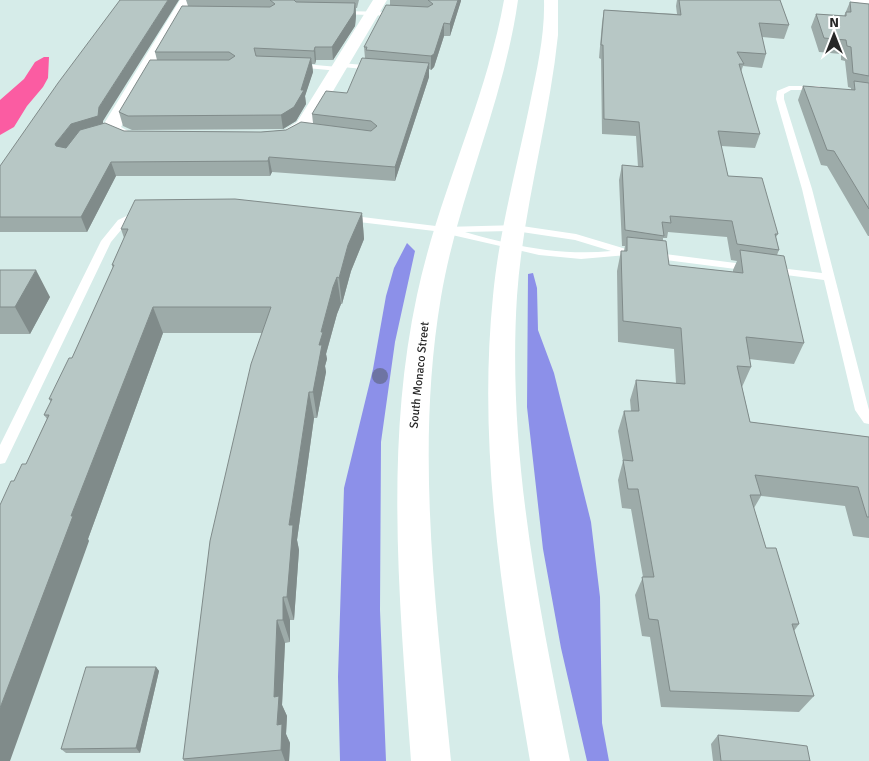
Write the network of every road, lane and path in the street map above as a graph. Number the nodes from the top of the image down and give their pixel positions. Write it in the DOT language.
graph roads {
  1 [pos="511,0"];
  2 [pos="551,0"];
  3 [pos="857,0"];
  4 [pos="869,1"];
  5 [pos="376,6"];
  6 [pos="184,10"];
  7 [pos="327,12"];
  8 [pos="410,14"];
  9 [pos="288,65"];
  10 [pos="340,67"];
  11 [pos="380,69"];
  12 [pos="830,90"];
  13 [pos="158,137"];
  14 [pos="255,138"];
  15 [pos="151,210"];
  16 [pos="333,216"];
  17 [pos="444,230"];
  18 [pos="513,239"];
  19 [pos="625,252"];
  20 [pos="828,277"];
  21 [pos="869,419"];
  22 [pos="0,459"];
  23 [pos="431,761"];
  24 [pos="550,761"];
  1 -- 17 [label="main road, South Monaco Street"];
  2 -- 18 [label="main road"];
  3 -- 4 [label="street"];
  5 -- 7 [label="lane"];
  5 -- 8 [label="lane"];
  5 -- 10 [label="street"];
  6 -- 13 [label="street"];
  9 -- 10 [label="lane"];
  10 -- 11 [label="lane"];
  10 -- 14 [label="street"];
  12 -- 20 [label="lane"];
  15 -- 22 [label="lane"];
  16 -- 17 [label="lane"];
  17 -- 18 [label="lane"];
  17 -- 18 [label="lane"];
  17 -- 23 [label="main road, South Monaco Street"];
  18 -- 19 [label="lane"];
  18 -- 19 [label="lane"];
  18 -- 24 [label="main road"];
  19 -- 20 [label="lane"];
  20 -- 21 [label="lane"];
}
